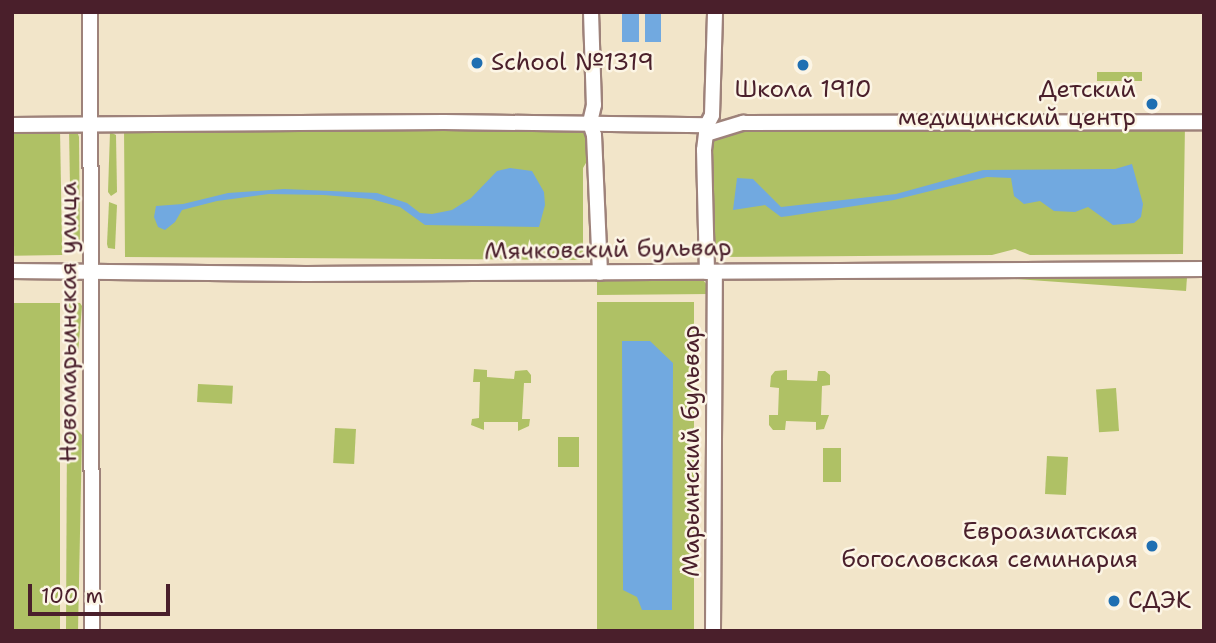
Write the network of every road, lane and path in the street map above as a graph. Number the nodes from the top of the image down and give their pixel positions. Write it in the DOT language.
graph roads {
  1 [pos="90,12"];
  2 [pos="591,12"];
  3 [pos="715,12"];
  4 [pos="1204,122"];
  5 [pos="590,123"];
  6 [pos="90,124"];
  7 [pos="12,125"];
  8 [pos="706,130"];
  9 [pos="1204,269"];
  10 [pos="92,270"];
  11 [pos="12,271"];
  12 [pos="711,272"];
  13 [pos="600,273"];
  14 [pos="92,631"];
  15 [pos="713,631"];
  1 -- 6 [label="street, Новомарьинская улица"];
  2 -- 5 [label="street"];
  3 -- 8 [label="street, Марьинский бульвар"];
  4 -- 8 [label="street"];
  5 -- 6 [label="street"];
  5 -- 8 [label="street"];
  5 -- 13 [label="street"];
  6 -- 7 [label="street"];
  6 -- 10 [label="street, Новомарьинская улица"];
  8 -- 12 [label="street, Марьинский бульвар"];
  9 -- 12 [label="street, Мячковский бульвар"];
  10 -- 11 [label="street, Мячковский бульвар"];
  10 -- 13 [label="street, Мячковский бульвар"];
  10 -- 14 [label="street, Новомарьинская улица"];
  12 -- 13 [label="street, Мячковский бульвар"];
  12 -- 15 [label="street, Марьинский бульвар"];
}
